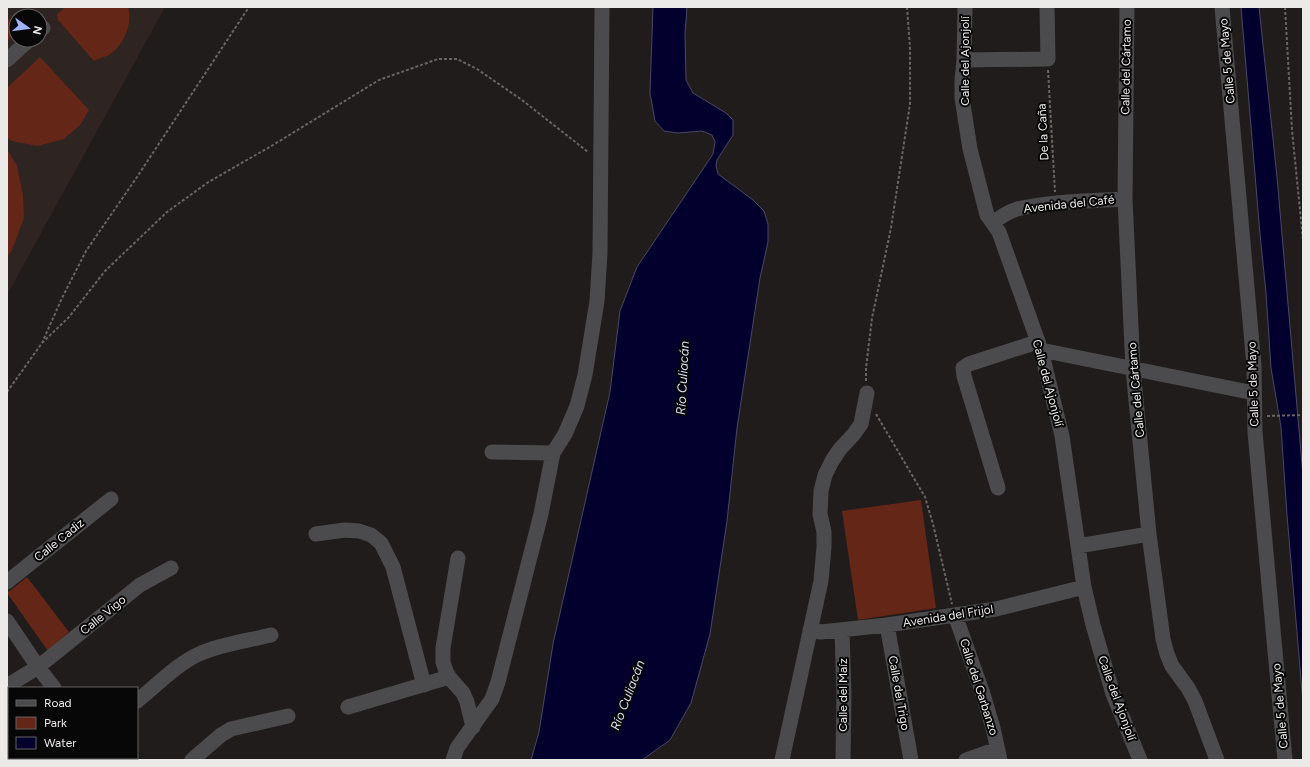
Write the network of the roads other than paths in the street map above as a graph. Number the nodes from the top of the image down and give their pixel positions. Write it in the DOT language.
graph roads {
  1 [pos="602,7"];
  2 [pos="965,7"];
  3 [pos="1047,7"];
  4 [pos="1127,7"];
  5 [pos="1222,7"];
  6 [pos="20,48"];
  7 [pos="7,60"];
  8 [pos="964,60"];
  9 [pos="1124,199"];
  10 [pos="993,223"];
  11 [pos="1039,346"];
  12 [pos="1133,369"];
  13 [pos="866,393"];
  14 [pos="1254,393"];
  15 [pos="492,452"];
  16 [pos="553,453"];
  17 [pos="998,488"];
  18 [pos="111,499"];
  19 [pos="316,534"];
  20 [pos="1149,534"];
  21 [pos="1078,546"];
  22 [pos="458,558"];
  23 [pos="171,568"];
  24 [pos="7,582"];
  25 [pos="1084,587"];
  26 [pos="955,615"];
  27 [pos="7,621"];
  28 [pos="887,625"];
  29 [pos="810,630"];
  30 [pos="842,630"];
  31 [pos="271,635"];
  32 [pos="38,667"];
  33 [pos="449,678"];
  34 [pos="424,685"];
  35 [pos="7,686"];
  36 [pos="53,687"];
  37 [pos="138,700"];
  38 [pos="348,707"];
  39 [pos="288,716"];
  40 [pos="473,727"];
  41 [pos="999,754"];
  42 [pos="192,760"];
  43 [pos="453,760"];
  44 [pos="782,760"];
  45 [pos="843,760"];
  46 [pos="911,760"];
  47 [pos="966,760"];
  48 [pos="1140,760"];
  49 [pos="1217,760"];
  50 [pos="1285,760"];
  1 -- 16 [label="street"];
  2 -- 8 [label="street, Calle del Ajonjolí"];
  3 -- 8 [label="street"];
  4 -- 9 [label="street, Calle del Cártamo"];
  5 -- 14 [label="street, Calle 5 de Mayo"];
  6 -- 7 [label="street"];
  8 -- 10 [label="street, Calle del Ajonjolí"];
  9 -- 10 [label="street, Avenida del Café"];
  9 -- 12 [label="street, Calle del Cártamo"];
  10 -- 11 [label="street, Calle del Ajonjolí"];
  11 -- 12 [label="street"];
  11 -- 17 [label="street"];
  11 -- 21 [label="street, Calle del Ajonjolí"];
  12 -- 14 [label="street"];
  12 -- 20 [label="street, Calle del Cártamo"];
  13 -- 29 [label="street"];
  14 -- 50 [label="street, Calle 5 de Mayo"];
  15 -- 16 [label="street"];
  16 -- 40 [label="street"];
  18 -- 24 [label="street, Calle Cadiz"];
  19 -- 34 [label="street"];
  20 -- 21 [label="street"];
  20 -- 49 [label="street, Calle del Cártamo"];
  21 -- 25 [label="street, Calle del Ajonjolí"];
  22 -- 33 [label="street"];
  23 -- 32 [label="street, Calle Vigo"];
  25 -- 26 [label="street, Avenida del Frijol"];
  25 -- 48 [label="street, Calle del Ajonjolí"];
  26 -- 28 [label="street, Avenida del Frijol"];
  26 -- 41 [label="street, Calle del Garbanzo"];
  27 -- 32 [label="street"];
  28 -- 30 [label="street, Avenida del Frijol"];
  28 -- 46 [label="street, Calle del Trigo"];
  29 -- 30 [label="street, Avenida del Frijol"];
  29 -- 44 [label="street"];
  30 -- 45 [label="street, Calle del Maíz"];
  31 -- 37 [label="street"];
  32 -- 35 [label="street, Calle Vigo"];
  32 -- 36 [label="street"];
  33 -- 34 [label="street"];
  33 -- 40 [label="street"];
  34 -- 38 [label="street"];
  39 -- 42 [label="street"];
  40 -- 43 [label="street"];
  41 -- 47 [label="street"];
}
